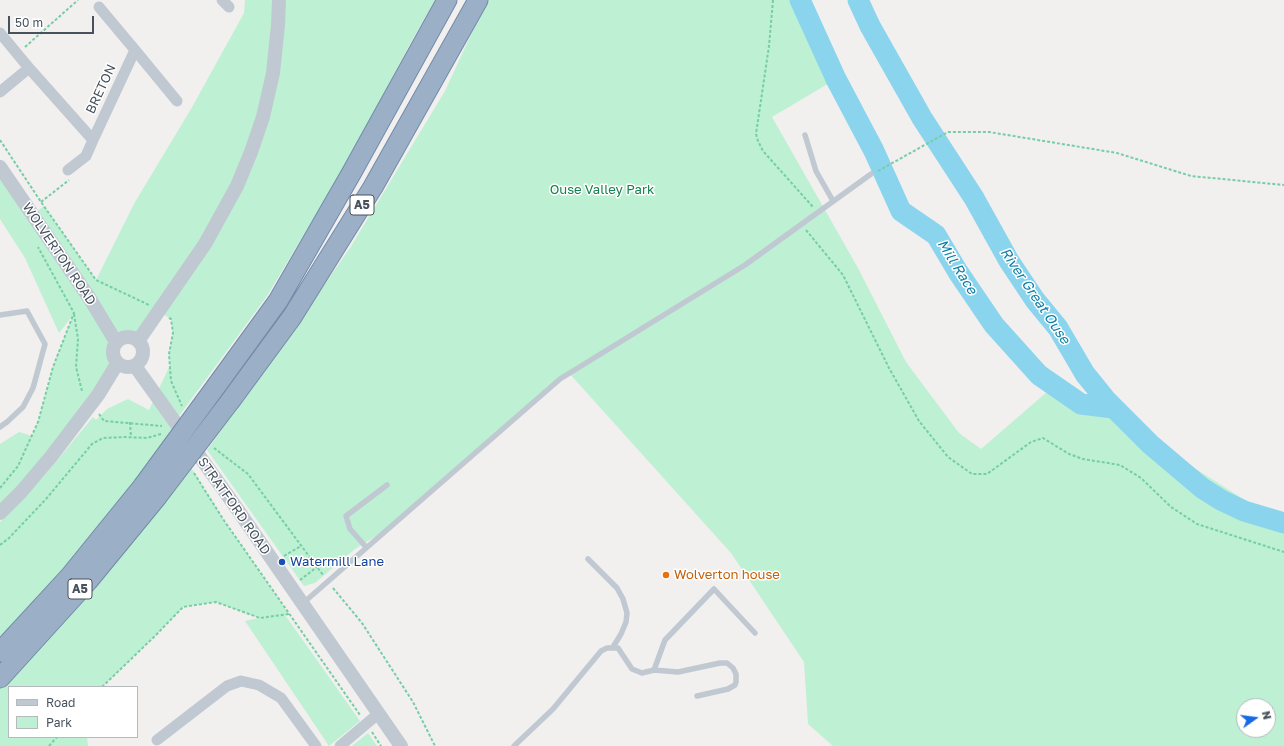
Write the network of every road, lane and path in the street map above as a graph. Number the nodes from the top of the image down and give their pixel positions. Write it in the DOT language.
graph roads {
  1 [pos="78,0"];
  2 [pos="279,0"];
  3 [pos="447,0"];
  4 [pos="478,0"];
  5 [pos="773,0"];
  6 [pos="99,7"];
  7 [pos="0,33"];
  8 [pos="135,50"];
  9 [pos="18,54"];
  10 [pos="30,68"];
  11 [pos="0,92"];
  12 [pos="177,101"];
  13 [pos="805,135"];
  14 [pos="0,140"];
  15 [pos="93,140"];
  16 [pos="0,167"];
  17 [pos="68,170"];
  18 [pos="871,174"];
  19 [pos="1284,185"];
  20 [pos="833,201"];
  21 [pos="41,202"];
  22 [pos="818,212"];
  23 [pos="802,224"];
  24 [pos="159,311"];
  25 [pos="74,313"];
  26 [pos="0,315"];
  27 [pos="138,341"];
  28 [pos="116,342"];
  29 [pos="118,364"];
  30 [pos="135,366"];
  31 [pos="82,391"];
  32 [pos="182,407"];
  33 [pos="98,412"];
  34 [pos="130,422"];
  35 [pos="164,426"];
  36 [pos="0,427"];
  37 [pos="162,434"];
  38 [pos="131,437"];
  39 [pos="210,445"];
  40 [pos="192,469"];
  41 [pos="387,485"];
  42 [pos="150,491"];
  43 [pos="0,513"];
  44 [pos="0,545"];
  45 [pos="301,546"];
  46 [pos="366,547"];
  47 [pos="1284,552"];
  48 [pos="283,557"];
  49 [pos="588,559"];
  50 [pos="328,582"];
  51 [pos="302,604"];
  52 [pos="289,614"];
  53 [pos="755,633"];
  54 [pos="613,647"];
  55 [pos="0,652"];
  56 [pos="654,670"];
  57 [pos="0,678"];
  58 [pos="103,686"];
  59 [pos="697,696"];
  60 [pos="378,714"];
  61 [pos="366,724"];
  62 [pos="56,738"];
  63 [pos="157,740"];
  64 [pos="49,746"];
  65 [pos="316,746"];
  66 [pos="340,746"];
  67 [pos="381,746"];
  68 [pos="401,746"];
  69 [pos="435,746"];
  70 [pos="514,746"];
  1 -- 9 [label="path"];
  2 -- 24 [label="street"];
  3 -- 42 [label="highway, A5, bridge"];
  4 -- 42 [label="highway, A5, bridge"];
  5 -- 22 [label="path"];
  6 -- 8 [label="street"];
  7 -- 9 [label="street, BRETON"];
  8 -- 12 [label="street"];
  8 -- 15 [label="street, BRETON"];
  9 -- 10 [label="street, BRETON"];
  10 -- 11 [label="street"];
  10 -- 15 [label="street, BRETON"];
  13 -- 20 [label="lane"];
  14 -- 21 [label="path"];
  15 -- 17 [label="street, BRETON"];
  16 -- 28 [label="street, WOLVERTON ROAD"];
  17 -- 21 [label="path"];
  18 -- 19 [label="path"];
  18 -- 20 [label="lane"];
  20 -- 22 [label="lane"];
  21 -- 24 [label="path"];
  22 -- 23 [label="lane"];
  23 -- 46 [label="lane"];
  23 -- 47 [label="path"];
  24 -- 27 [label="street"];
  24 -- 32 [label="path"];
  25 -- 31 [label="path"];
  26 -- 36 [label="lane"];
  27 -- 28 [label="street"];
  27 -- 30 [label="street"];
  28 -- 29 [label="street"];
  29 -- 30 [label="street"];
  29 -- 43 [label="street"];
  30 -- 51 [label="street, STRATFORD ROAD"];
  33 -- 34 [label="path"];
  34 -- 35 [label="path"];
  34 -- 38 [label="path"];
  37 -- 38 [label="path"];
  38 -- 44 [label="path"];
  39 -- 45 [label="path"];
  40 -- 52 [label="path"];
  41 -- 46 [label="lane"];
  42 -- 55 [label="highway, A5"];
  42 -- 57 [label="highway, A5"];
  45 -- 48 [label="path"];
  45 -- 50 [label="path"];
  46 -- 50 [label="lane"];
  49 -- 54 [label="lane"];
  50 -- 51 [label="lane"];
  50 -- 69 [label="path"];
  51 -- 60 [label="street, STRATFORD ROAD"];
  52 -- 58 [label="path"];
  52 -- 61 [label="path"];
  53 -- 56 [label="lane"];
  54 -- 56 [label="lane"];
  54 -- 70 [label="lane"];
  56 -- 59 [label="lane"];
  60 -- 61 [label="street"];
  60 -- 68 [label="street, STRATFORD ROAD"];
  61 -- 66 [label="street"];
  61 -- 67 [label="path"];
  62 -- 64 [label="path"];
  63 -- 65 [label="street"];
}
